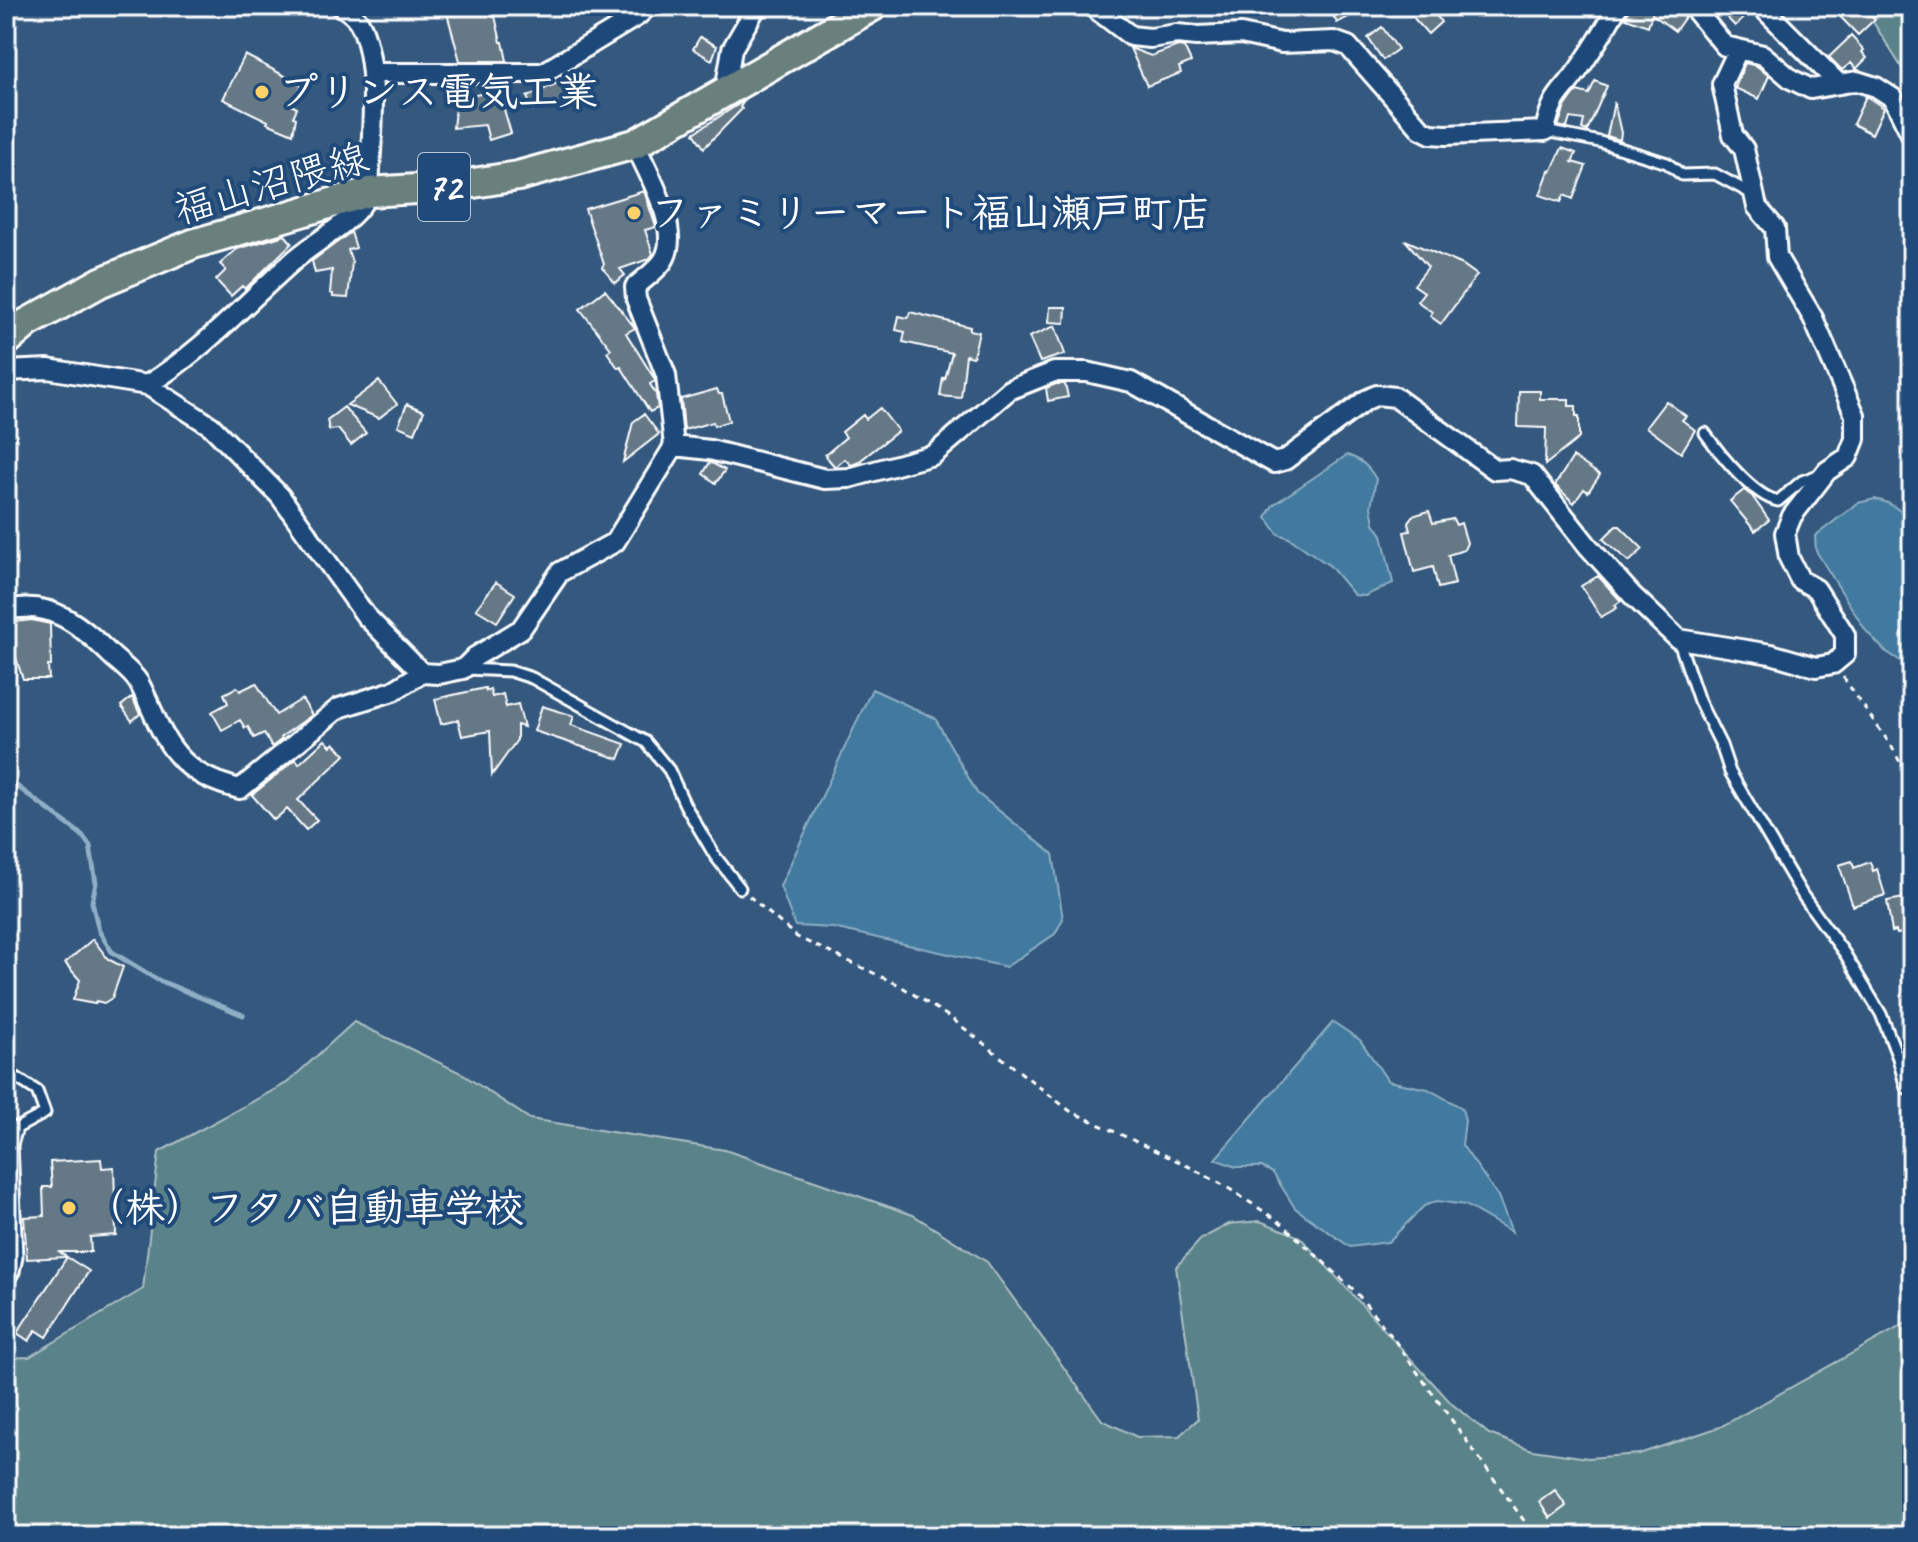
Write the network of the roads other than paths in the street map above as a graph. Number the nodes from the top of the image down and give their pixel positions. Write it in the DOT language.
graph roads {
  1 [pos="341,6"];
  2 [pos="648,6"];
  3 [pos="757,6"];
  4 [pos="873,6"];
  5 [pos="1092,6"];
  6 [pos="1618,6"];
  7 [pos="1692,6"];
  8 [pos="1761,6"];
  9 [pos="1738,50"];
  10 [pos="372,73"];
  11 [pos="1839,84"];
  12 [pos="725,91"];
  13 [pos="1545,131"];
  14 [pos="1912,136"];
  15 [pos="635,144"];
  16 [pos="369,192"];
  17 [pos="1754,195"];
  18 [pos="6,341"];
  19 [pos="6,371"];
  20 [pos="147,385"];
  21 [pos="1705,433"];
  22 [pos="674,446"];
  23 [pos="1827,471"];
  24 [pos="6,610"];
  25 [pos="1678,639"];
  26 [pos="463,669"];
  27 [pos="422,673"];
  28 [pos="740,888"];
  29 [pos="6,1071"];
  30 [pos="1906,1088"];
  31 [pos="11,1127"];
  32 [pos="6,1284"];
  1 -- 10 [label="street"];
  2 -- 10 [label="street"];
  3 -- 12 [label="street"];
  4 -- 12 [label="main road, 福山沼隈線 / 72"];
  5 -- 13 [label="street"];
  6 -- 13 [label="street"];
  7 -- 9 [label="street"];
  8 -- 11 [label="street"];
  9 -- 11 [label="street"];
  9 -- 17 [label="street"];
  10 -- 16 [label="street"];
  11 -- 14 [label="street"];
  12 -- 15 [label="main road, 福山沼隈線 / 72"];
  13 -- 17 [label="lane"];
  15 -- 16 [label="main road, 福山沼隈線 / 72"];
  15 -- 22 [label="street"];
  16 -- 18 [label="main road, 福山沼隈線 / 72"];
  16 -- 20 [label="street"];
  17 -- 23 [label="street"];
  19 -- 20 [label="street"];
  20 -- 27 [label="street"];
  21 -- 23 [label="lane"];
  22 -- 25 [label="street"];
  22 -- 26 [label="street"];
  23 -- 25 [label="street"];
  24 -- 27 [label="street"];
  25 -- 30 [label="lane"];
  26 -- 27 [label="street"];
  26 -- 28 [label="lane"];
  29 -- 31 [label="lane"];
  31 -- 32 [label="lane"];
}
